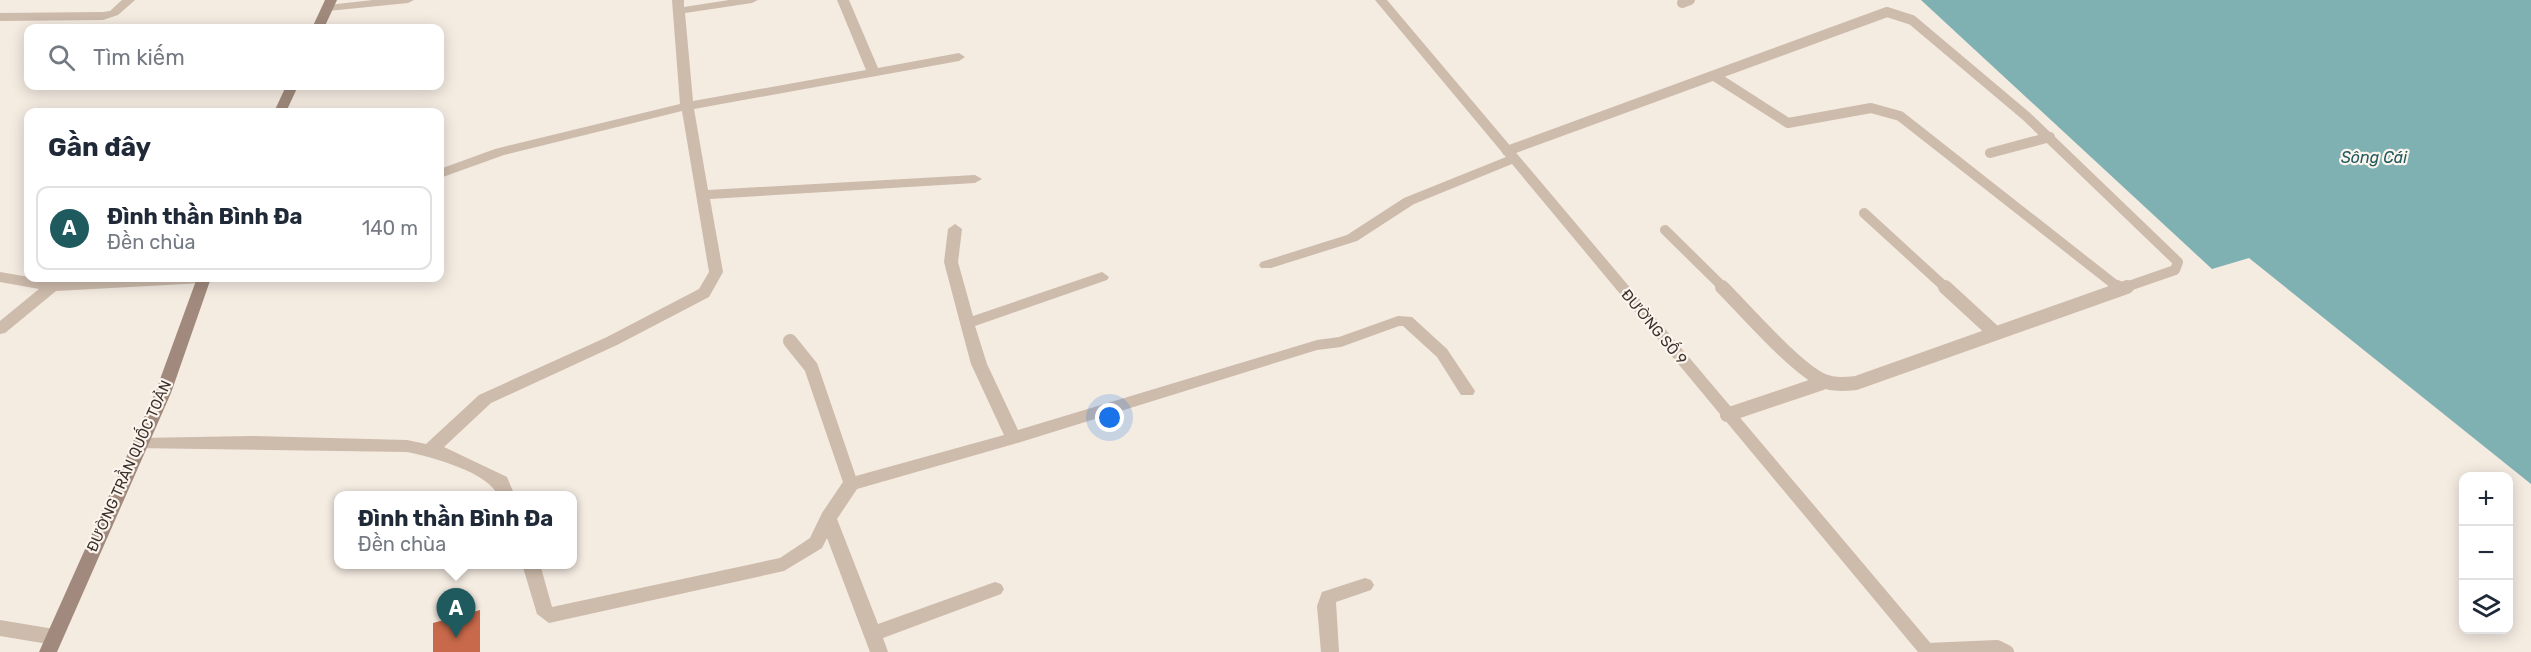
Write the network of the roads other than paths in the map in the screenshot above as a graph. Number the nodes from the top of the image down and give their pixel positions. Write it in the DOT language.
graph roads {
  1 [pos="129,0"];
  2 [pos="408,0"];
  3 [pos="752,0"];
  4 [pos="843,0"];
  5 [pos="1381,0"];
  6 [pos="330,4"];
  7 [pos="678,6"];
  8 [pos="0,17"];
  9 [pos="320,24"];
  10 [pos="959,57"];
  11 [pos="874,74"];
  12 [pos="1716,77"];
  13 [pos="290,90"];
  14 [pos="687,106"];
  15 [pos="282,108"];
  16 [pos="2050,137"];
  17 [pos="1990,153"];
  18 [pos="1510,155"];
  19 [pos="444,173"];
  20 [pos="975,178"];
  21 [pos="701,195"];
  22 [pos="1863,213"];
  23 [pos="956,229"];
  24 [pos="1665,230"];
  25 [pos="1266,265"];
  26 [pos="0,277"];
  27 [pos="1102,277"];
  28 [pos="24,281"];
  29 [pos="29,282"];
  30 [pos="128,282"];
  31 [pos="203,282"];
  32 [pos="52,286"];
  33 [pos="2120,289"];
  34 [pos="967,323"];
  35 [pos="0,329"];
  36 [pos="1995,333"];
  37 [pos="790,341"];
  38 [pos="1822,383"];
  39 [pos="1467,391"];
  40 [pos="1727,415"];
  41 [pos="1014,438"];
  42 [pos="140,444"];
  43 [pos="430,450"];
  44 [pos="851,484"];
  45 [pos="505,491"];
  46 [pos="828,518"];
  47 [pos="532,569"];
  48 [pos="1365,585"];
  49 [pos="995,589"];
  50 [pos="0,628"];
  51 [pos="873,634"];
  52 [pos="51,645"];
  53 [pos="1928,651"];
  54 [pos="879,652"];
  55 [pos="1330,652"];
  56 [pos="2007,652"];
  1 -- 8 [label="street"];
  2 -- 6 [label="street"];
  3 -- 7 [label="street"];
  4 -- 11 [label="street"];
  5 -- 18 [label="street, ĐƯỜNG SỐ 9"];
  6 -- 9 [label="main road"];
  7 -- 14 [label="street"];
  10 -- 11 [label="street"];
  11 -- 14 [label="street"];
  12 -- 16 [label="lane"];
  12 -- 18 [label="lane"];
  12 -- 33 [label="lane"];
  13 -- 15 [label="main road"];
  14 -- 19 [label="street"];
  14 -- 21 [label="street"];
  16 -- 17 [label="lane"];
  16 -- 33 [label="lane"];
  18 -- 25 [label="street"];
  18 -- 40 [label="street, ĐƯỜNG SỐ 9"];
  20 -- 21 [label="street"];
  21 -- 43 [label="street"];
  22 -- 36 [label="lane"];
  23 -- 34 [label="street"];
  24 -- 38 [label="lane"];
  26 -- 28 [label="street"];
  27 -- 34 [label="street"];
  29 -- 32 [label="street"];
  30 -- 32 [label="street"];
  31 -- 42 [label="main road, ĐƯỜNG TRẦN QUỐC TOẢN"];
  32 -- 35 [label="street"];
  33 -- 36 [label="lane"];
  34 -- 41 [label="street"];
  36 -- 38 [label="lane"];
  37 -- 44 [label="lane"];
  38 -- 40 [label="lane"];
  39 -- 41 [label="street"];
  40 -- 53 [label="street, ĐƯỜNG SỐ 9"];
  41 -- 44 [label="street"];
  42 -- 43 [label="street"];
  42 -- 52 [label="main road, ĐƯỜNG TRẦN QUỐC TOẢN"];
  43 -- 45 [label="street"];
  44 -- 46 [label="street"];
  46 -- 47 [label="street"];
  46 -- 51 [label="street"];
  48 -- 55 [label="street"];
  49 -- 51 [label="street"];
  50 -- 52 [label="street"];
  51 -- 54 [label="street"];
  53 -- 56 [label="lane"];
}
